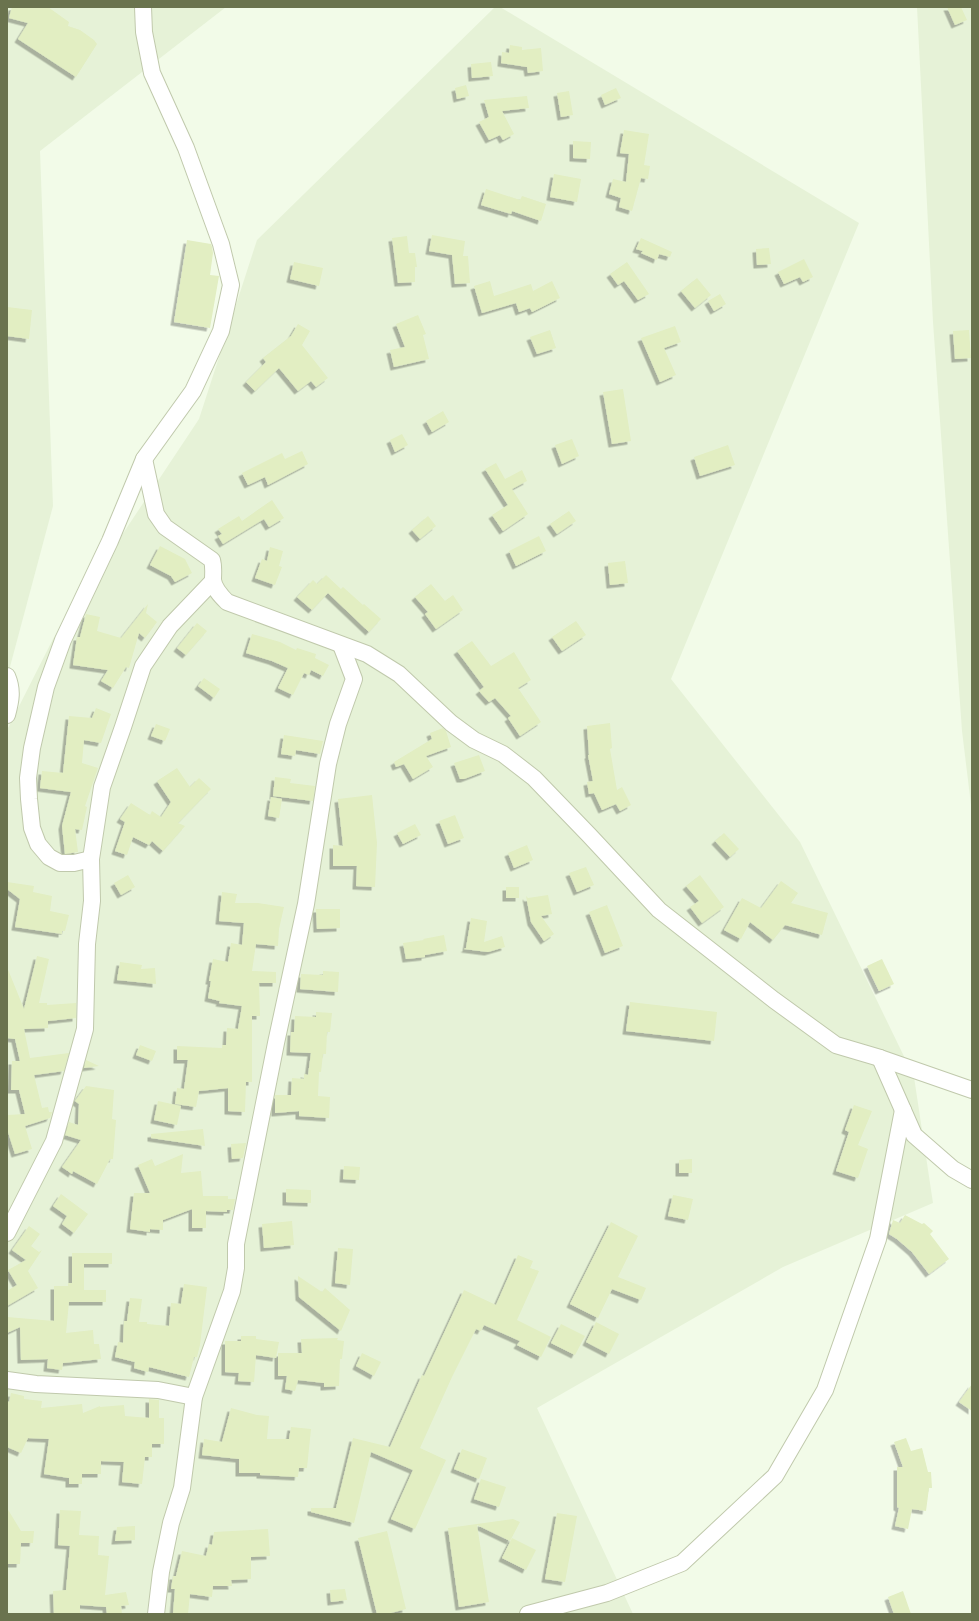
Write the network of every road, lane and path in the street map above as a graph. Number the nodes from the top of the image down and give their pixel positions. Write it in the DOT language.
graph roads {
  1 [pos="143,7"];
  2 [pos="144,459"];
  3 [pos="213,580"];
  4 [pos="341,645"];
  5 [pos="7,676"];
  6 [pos="7,715"];
  7 [pos="91,859"];
  8 [pos="880,1058"];
  9 [pos="972,1090"];
  10 [pos="903,1110"];
  11 [pos="972,1180"];
  12 [pos="7,1233"];
  13 [pos="7,1380"];
  14 [pos="194,1397"];
  15 [pos="156,1614"];
  16 [pos="528,1614"];
  1 -- 2 [label="street"];
  2 -- 3 [label="street"];
  2 -- 7 [label="street"];
  3 -- 4 [label="street"];
  3 -- 7 [label="street"];
  4 -- 8 [label="street"];
  4 -- 14 [label="street"];
  5 -- 6 [label="street"];
  7 -- 12 [label="street"];
  8 -- 9 [label="street"];
  8 -- 10 [label="street"];
  10 -- 11 [label="street"];
  10 -- 16 [label="street"];
  13 -- 14 [label="street"];
  14 -- 15 [label="street"];
}
